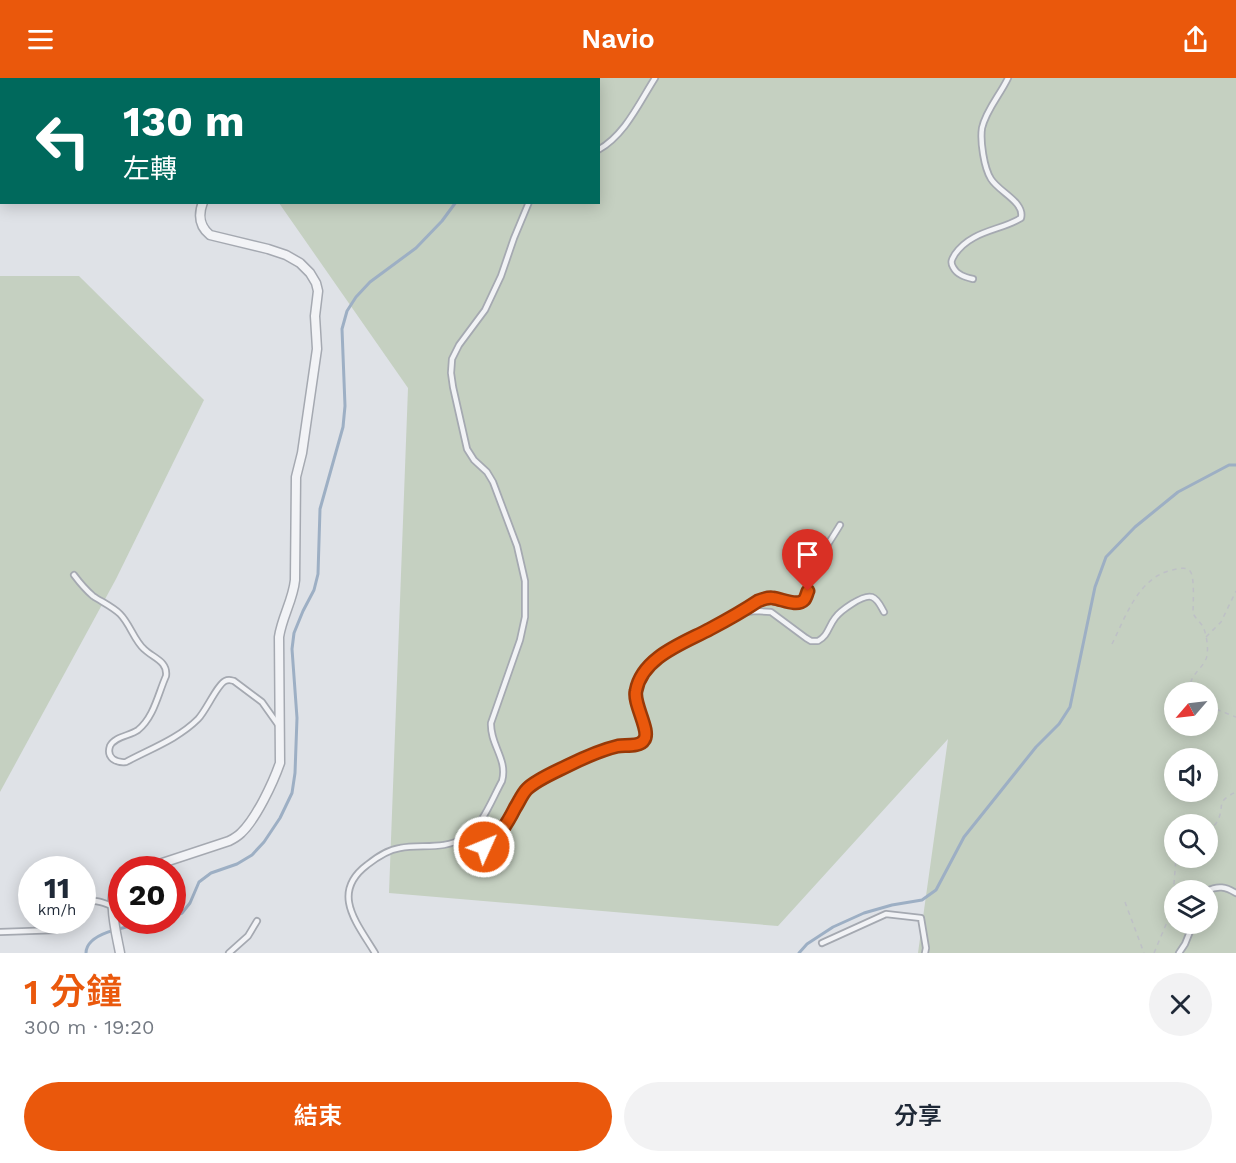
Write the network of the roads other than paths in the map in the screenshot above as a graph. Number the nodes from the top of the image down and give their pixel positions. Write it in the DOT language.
graph roads {
  1 [pos="655,78"];
  2 [pos="1008,78"];
  3 [pos="600,149"];
  4 [pos="202,204"];
  5 [pos="528,204"];
  6 [pos="973,279"];
  7 [pos="840,525"];
  8 [pos="74,575"];
  9 [pos="884,612"];
  10 [pos="738,614"];
  11 [pos="281,729"];
  12 [pos="457,842"];
  13 [pos="183,856"];
  14 [pos="1218,887"];
  15 [pos="1236,893"];
  16 [pos="257,921"];
  17 [pos="18,931"];
  18 [pos="0,932"];
  19 [pos="117,934"];
  20 [pos="1189,934"];
  21 [pos="822,943"];
  22 [pos="120,953"];
  23 [pos="229,953"];
  24 [pos="375,953"];
  25 [pos="925,953"];
  26 [pos="1179,953"];
  1 -- 3 [label="lane"];
  2 -- 6 [label="lane"];
  4 -- 11 [label="street"];
  5 -- 12 [label="lane"];
  7 -- 10 [label="lane"];
  8 -- 11 [label="lane"];
  9 -- 10 [label="lane"];
  10 -- 12 [label="lane"];
  11 -- 13 [label="street"];
  12 -- 24 [label="lane"];
  14 -- 15 [label="lane"];
  16 -- 23 [label="lane"];
  17 -- 18 [label="lane"];
  19 -- 22 [label="street"];
  20 -- 26 [label="lane"];
  21 -- 25 [label="lane"];
}
